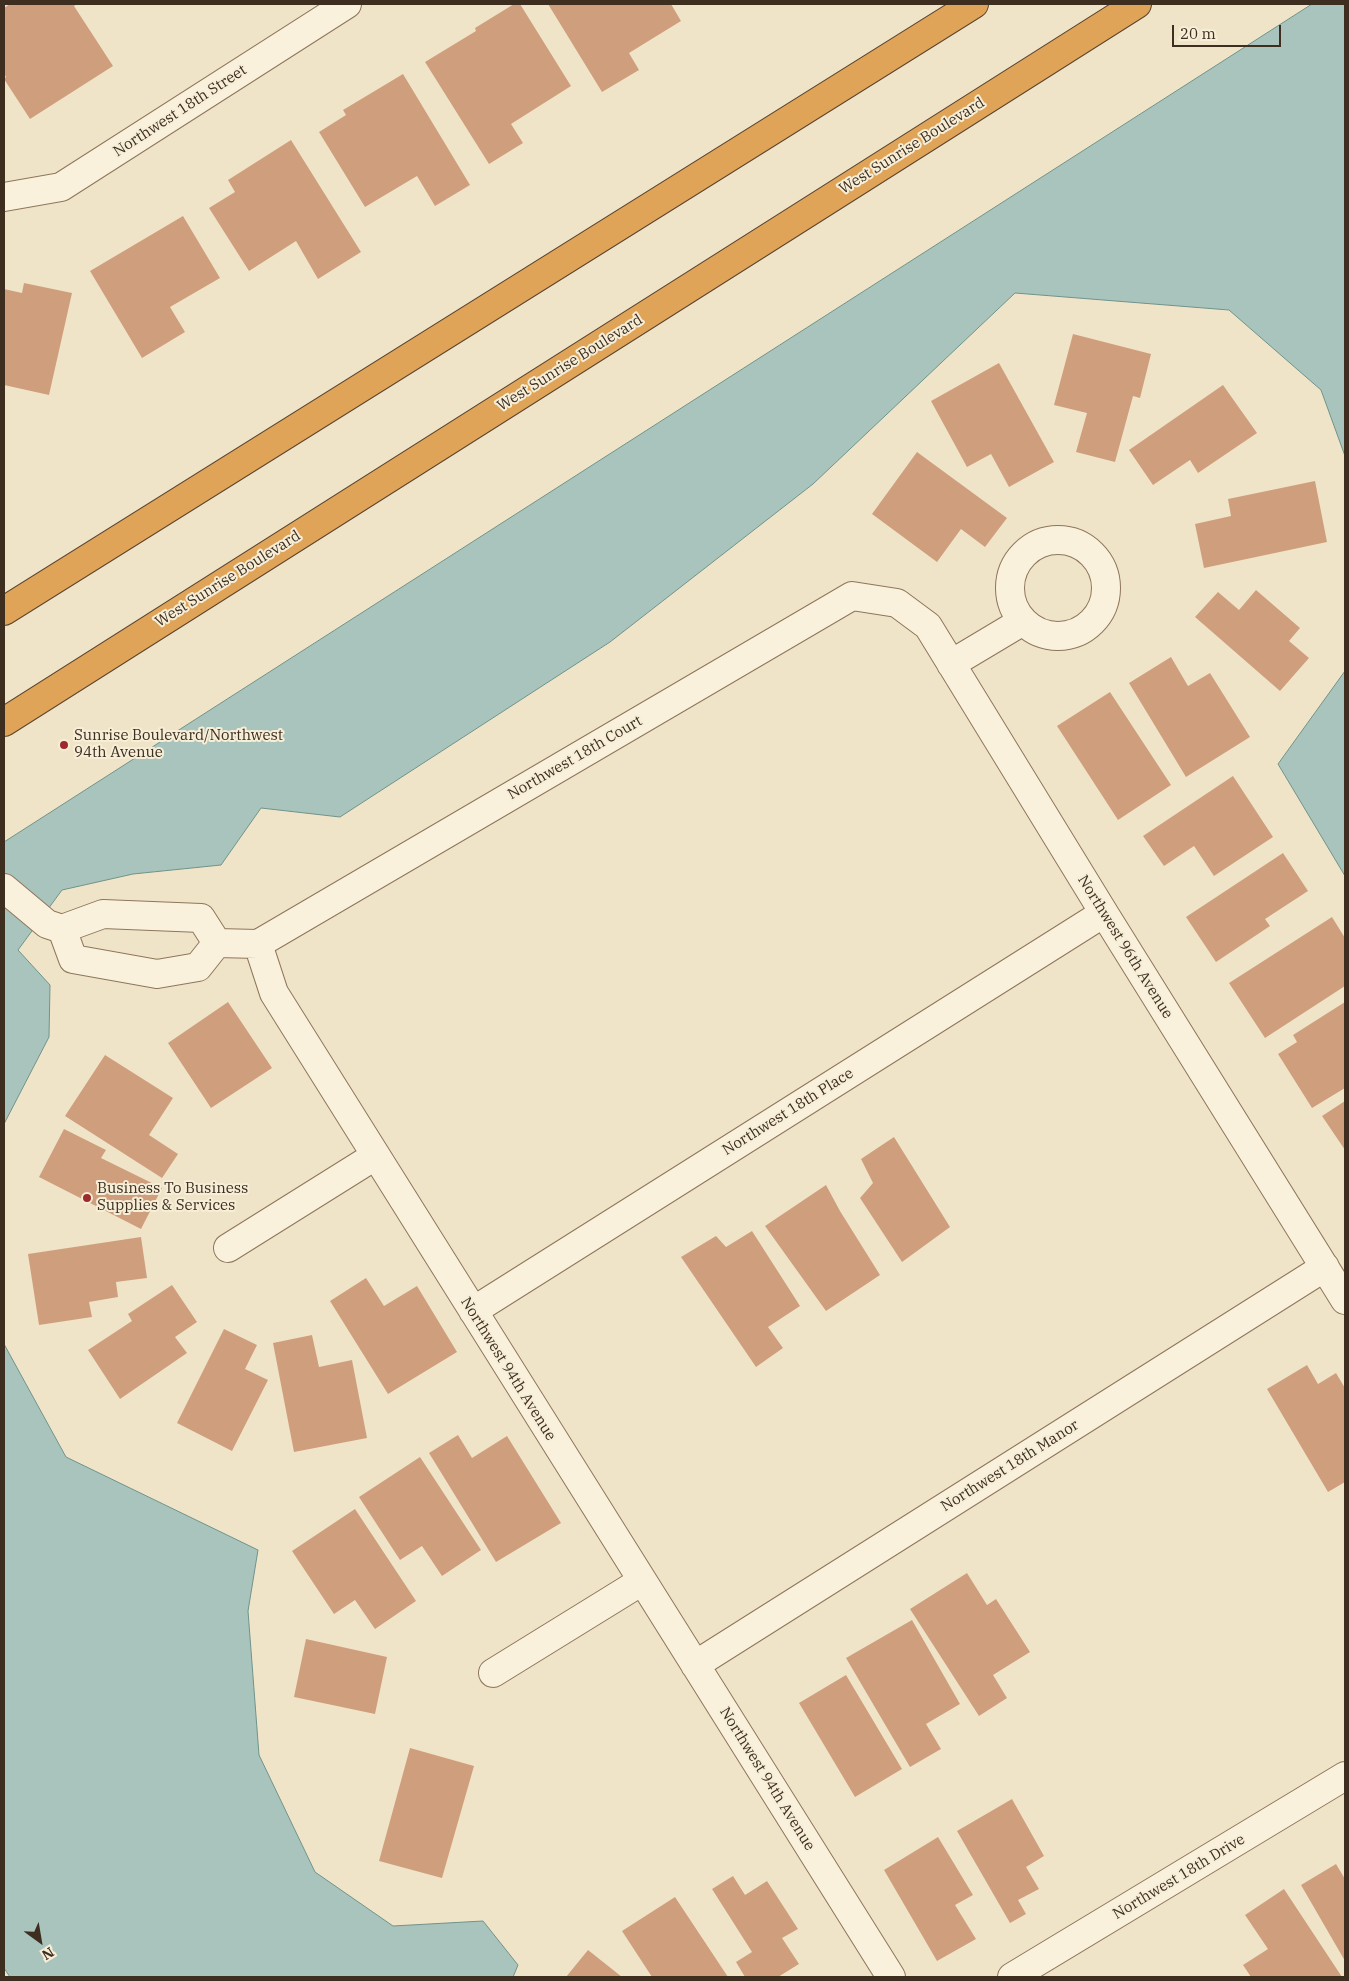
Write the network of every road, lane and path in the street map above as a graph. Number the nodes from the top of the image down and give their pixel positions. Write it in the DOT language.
graph roads {
  1 [pos="347,4"];
  2 [pos="974,4"];
  3 [pos="1137,4"];
  4 [pos="4,197"];
  5 [pos="897,603"];
  6 [pos="4,611"];
  7 [pos="1022,621"];
  8 [pos="951,664"];
  9 [pos="4,722"];
  10 [pos="4,888"];
  11 [pos="1104,913"];
  12 [pos="55,926"];
  13 [pos="217,943"];
  14 [pos="258,944"];
  15 [pos="375,1156"];
  16 [pos="228,1248"];
  17 [pos="1325,1267"];
  18 [pos="1345,1300"];
  19 [pos="473,1311"];
  20 [pos="642,1581"];
  21 [pos="695,1665"];
  22 [pos="493,1672"];
  23 [pos="1345,1776"];
  24 [pos="891,1977"];
  25 [pos="1012,1977"];
  1 -- 4 [label="street, Northwest 18th Street"];
  2 -- 6 [label="highway"];
  3 -- 9 [label="highway, West Sunrise Boulevard"];
  5 -- 8 [label="street, Northwest 96th Avenue"];
  5 -- 14 [label="street, Northwest 18th Court"];
  7 -- 8 [label="street"];
  8 -- 11 [label="street, Northwest 96th Avenue"];
  10 -- 12 [label="street"];
  11 -- 17 [label="street, Northwest 96th Avenue"];
  11 -- 19 [label="street, Northwest 18th Place"];
  12 -- 13 [label="street"];
  12 -- 13 [label="street"];
  13 -- 14 [label="street"];
  14 -- 15 [label="street, Northwest 94th Avenue"];
  15 -- 16 [label="street"];
  15 -- 19 [label="street, Northwest 94th Avenue"];
  17 -- 18 [label="street, Northwest 96th Avenue"];
  17 -- 21 [label="street, Northwest 18th Manor"];
  19 -- 20 [label="street, Northwest 94th Avenue"];
  20 -- 21 [label="street, Northwest 94th Avenue"];
  20 -- 22 [label="street"];
  21 -- 24 [label="street, Northwest 94th Avenue"];
  23 -- 25 [label="street, Northwest 18th Drive"];
}
